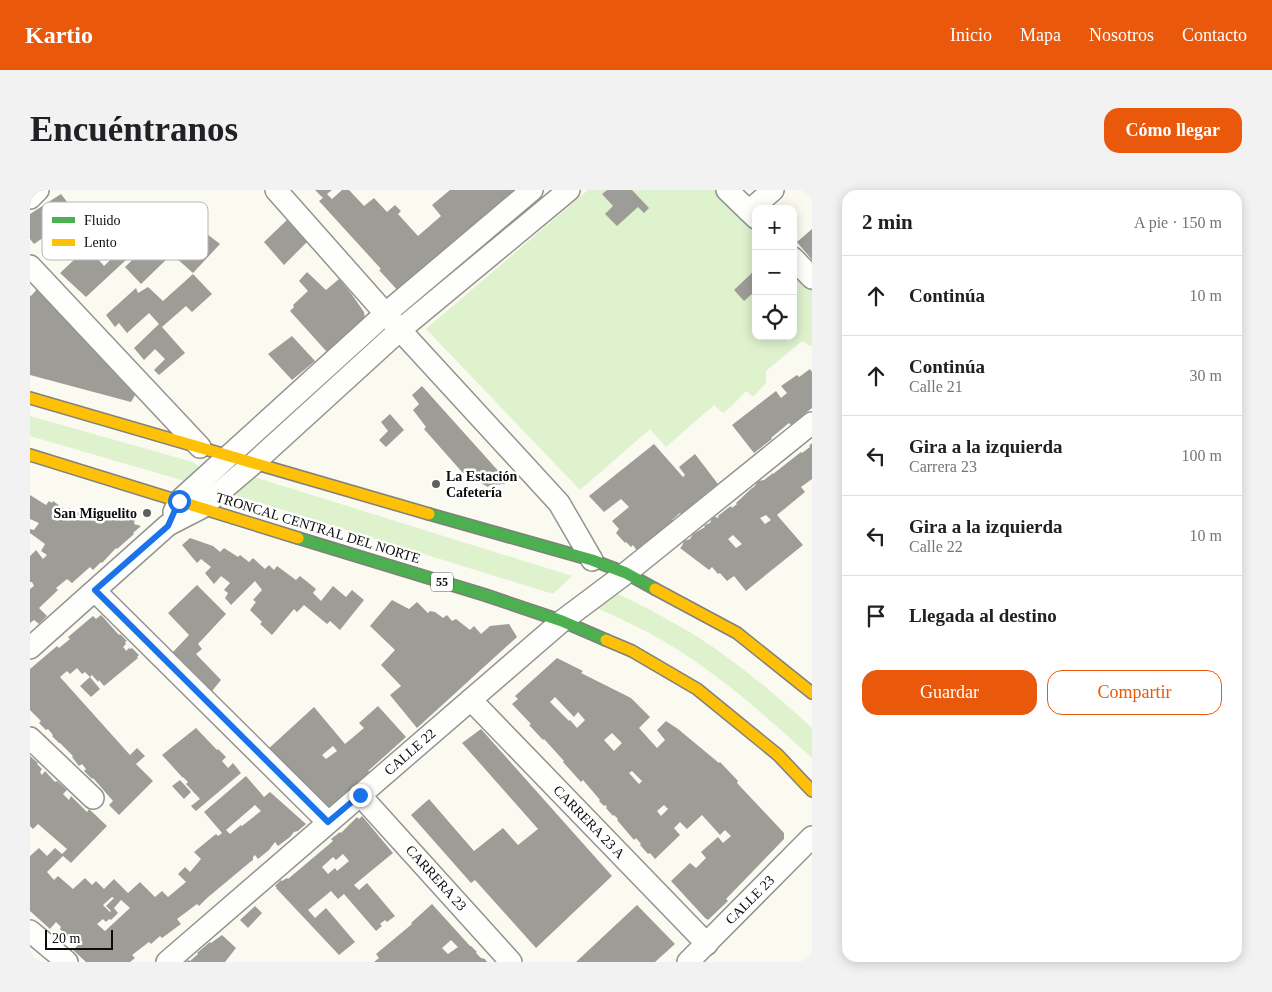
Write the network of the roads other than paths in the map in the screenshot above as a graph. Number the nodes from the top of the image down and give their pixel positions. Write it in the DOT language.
graph roads {
  1 [pos="38,190"];
  2 [pos="276,190"];
  3 [pos="532,190"];
  4 [pos="727,190"];
  5 [pos="773,190"];
  6 [pos="567,191"];
  7 [pos="30,198"];
  8 [pos="760,205"];
  9 [pos="752,214"];
  10 [pos="797,262"];
  11 [pos="30,266"];
  12 [pos="812,278"];
  13 [pos="385,314"];
  14 [pos="400,330"];
  15 [pos="30,398"];
  16 [pos="812,423"];
  17 [pos="200,447"];
  18 [pos="30,455"];
  19 [pos="229,456"];
  20 [pos="254,463"];
  21 [pos="179,501"];
  22 [pos="201,508"];
  23 [pos="168,526"];
  24 [pos="592,560"];
  25 [pos="626,573"];
  26 [pos="95,590"];
  27 [pos="562,621"];
  28 [pos="30,648"];
  29 [pos="812,693"];
  30 [pos="471,700"];
  31 [pos="30,738"];
  32 [pos="812,791"];
  33 [pos="360,795"];
  34 [pos="93,798"];
  35 [pos="328,822"];
  36 [pos="812,837"];
  37 [pos="30,931"];
  38 [pos="707,944"];
  39 [pos="507,960"];
  40 [pos="67,962"];
  41 [pos="167,962"];
  42 [pos="688,962"];
  1 -- 7 [label="street"];
  2 -- 13 [label="street"];
  3 -- 13 [label="street"];
  4 -- 9 [label="street"];
  5 -- 8 [label="street"];
  6 -- 14 [label="street"];
  10 -- 12 [label="street"];
  11 -- 17 [label="street"];
  13 -- 14 [label="street"];
  13 -- 19 [label="street"];
  14 -- 20 [label="street"];
  14 -- 24 [label="street"];
  15 -- 17 [label="highway"];
  16 -- 25 [label="street, CALLE 22"];
  17 -- 19 [label="highway"];
  18 -- 21 [label="highway, TRONCAL CENTRAL DEL NORTE / 55"];
  19 -- 20 [label="highway"];
  19 -- 21 [label="street"];
  20 -- 22 [label="street"];
  20 -- 24 [label="highway"];
  21 -- 22 [label="highway, TRONCAL CENTRAL DEL NORTE / 55"];
  21 -- 23 [label="street"];
  22 -- 23 [label="street"];
  22 -- 27 [label="highway, TRONCAL CENTRAL DEL NORTE / 55"];
  23 -- 26 [label="street"];
  24 -- 25 [label="highway"];
  25 -- 27 [label="street, CALLE 22"];
  25 -- 29 [label="highway"];
  26 -- 28 [label="street"];
  26 -- 35 [label="street"];
  27 -- 30 [label="street, CALLE 22"];
  27 -- 32 [label="highway, TRONCAL CENTRAL DEL NORTE / 55"];
  30 -- 33 [label="street, CALLE 22"];
  30 -- 38 [label="street, CARRERA 23 A"];
  31 -- 34 [label="street"];
  33 -- 35 [label="street, CALLE 22"];
  33 -- 39 [label="street, CARRERA 23"];
  35 -- 41 [label="street, CALLE 22"];
  36 -- 38 [label="street, CALLE 23"];
  37 -- 40 [label="street"];
  38 -- 42 [label="street, CALLE 23"];
}
